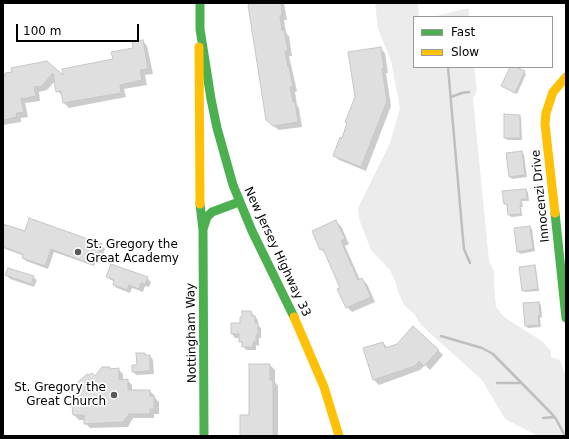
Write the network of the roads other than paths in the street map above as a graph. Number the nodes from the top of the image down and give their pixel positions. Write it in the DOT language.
graph roads {
  1 [pos="200,3"];
  2 [pos="200,28"];
  3 [pos="566,77"];
  4 [pos="239,202"];
  5 [pos="203,230"];
  6 [pos="566,318"];
  7 [pos="204,436"];
  8 [pos="339,436"];
  1 -- 2 [label="street, New Jersey Highway 33"];
  2 -- 4 [label="street, New Jersey Highway 33"];
  2 -- 5 [label="street, Nottingham Way"];
  3 -- 6 [label="street, Innocenzi Drive"];
  4 -- 5 [label="street, Nottingham Way"];
  4 -- 8 [label="street, New Jersey Highway 33"];
  5 -- 7 [label="street, Nottingham Way"];
}
